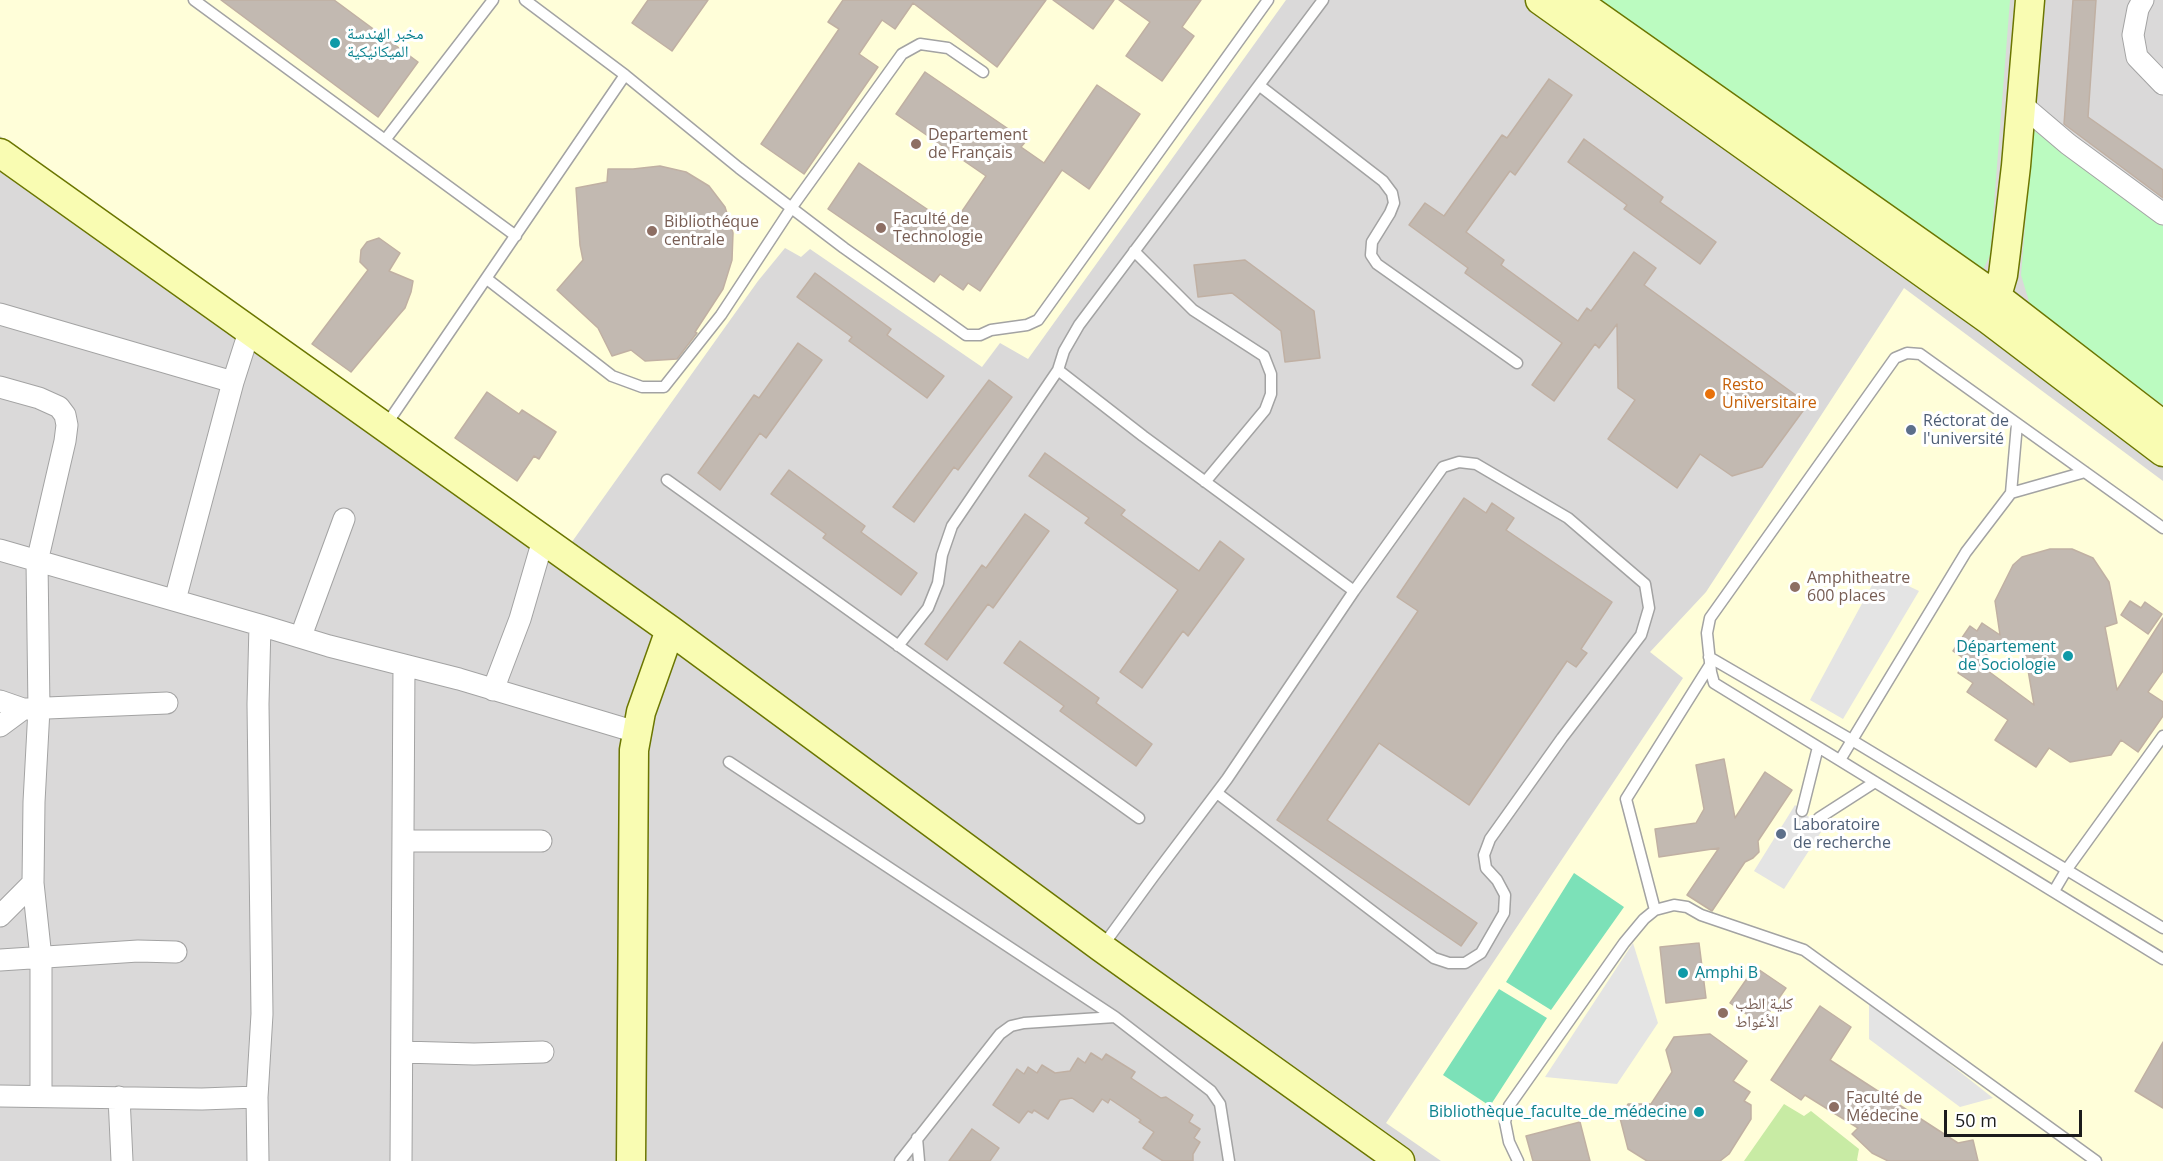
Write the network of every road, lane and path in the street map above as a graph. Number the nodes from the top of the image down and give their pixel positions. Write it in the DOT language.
graph roads {
  1 [pos="194,0"];
  2 [pos="493,0"];
  3 [pos="525,0"];
  4 [pos="1268,0"];
  5 [pos="1323,0"];
  6 [pos="1540,0"];
  7 [pos="1575,0"];
  8 [pos="2030,0"];
  9 [pos="2143,0"];
  10 [pos="983,72"];
  11 [pos="625,75"];
  12 [pos="2163,84"];
  13 [pos="1260,86"];
  14 [pos="2021,104"];
  15 [pos="385,140"];
  16 [pos="0,153"];
  17 [pos="792,207"];
  18 [pos="2163,214"];
  19 [pos="516,236"];
  20 [pos="1134,251"];
  21 [pos="487,279"];
  22 [pos="1993,309"];
  23 [pos="0,314"];
  24 [pos="249,332"];
  25 [pos="1517,363"];
  26 [pos="1059,370"];
  27 [pos="233,381"];
  28 [pos="0,387"];
  29 [pos="2017,424"];
  30 [pos="2163,425"];
  31 [pos="384,428"];
  32 [pos="2163,452"];
  33 [pos="2085,472"];
  34 [pos="667,480"];
  35 [pos="1205,482"];
  36 [pos="2011,493"];
  37 [pos="344,519"];
  38 [pos="2163,528"];
  39 [pos="543,540"];
  40 [pos="0,550"];
  41 [pos="37,561"];
  42 [pos="1354,591"];
  43 [pos="175,600"];
  44 [pos="260,625"];
  45 [pos="670,630"];
  46 [pos="301,636"];
  47 [pos="898,646"];
  48 [pos="1709,661"];
  49 [pos="404,665"];
  50 [pos="493,690"];
  51 [pos="0,701"];
  52 [pos="167,703"];
  53 [pos="31,709"];
  54 [pos="0,726"];
  55 [pos="636,732"];
  56 [pos="2163,736"];
  57 [pos="1850,740"];
  58 [pos="1818,747"];
  59 [pos="1840,760"];
  60 [pos="729,762"];
  61 [pos="1875,782"];
  62 [pos="1216,793"];
  63 [pos="1802,811"];
  64 [pos="1139,818"];
  65 [pos="1819,818"];
  66 [pos="403,841"];
  67 [pos="541,841"];
  68 [pos="2067,869"];
  69 [pos="33,883"];
  70 [pos="2054,891"];
  71 [pos="1655,910"];
  72 [pos="0,916"];
  73 [pos="2163,928"];
  74 [pos="1102,948"];
  75 [pos="176,952"];
  76 [pos="41,958"];
  77 [pos="2163,959"];
  78 [pos="0,960"];
  79 [pos="1115,1017"];
  80 [pos="402,1052"];
  81 [pos="543,1052"];
  82 [pos="41,1095"];
  83 [pos="0,1096"];
  84 [pos="119,1097"];
  85 [pos="257,1097"];
  86 [pos="917,1138"];
  87 [pos="123,1161"];
  88 [pos="258,1161"];
  89 [pos="401,1161"];
  90 [pos="631,1161"];
  91 [pos="900,1161"];
  92 [pos="919,1161"];
  93 [pos="1229,1161"];
  94 [pos="1400,1161"];
  95 [pos="1518,1161"];
  96 [pos="2096,1161"];
  1 -- 15 [label="lane"];
  2 -- 15 [label="lane"];
  3 -- 11 [label="lane"];
  4 -- 17 [label="lane"];
  5 -- 13 [label="lane"];
  6 -- 22 [label="street"];
  7 -- 22 [label="street"];
  8 -- 14 [label="street"];
  9 -- 12 [label="street"];
  10 -- 17 [label="lane"];
  11 -- 17 [label="lane"];
  11 -- 19 [label="lane"];
  13 -- 20 [label="lane"];
  13 -- 25 [label="lane"];
  14 -- 18 [label="street"];
  14 -- 22 [label="street"];
  15 -- 19 [label="lane"];
  16 -- 24 [label="street"];
  17 -- 21 [label="lane"];
  19 -- 21 [label="lane"];
  20 -- 26 [label="lane"];
  20 -- 35 [label="lane"];
  21 -- 31 [label="lane"];
  22 -- 30 [label="street"];
  22 -- 32 [label="street"];
  23 -- 27 [label="street"];
  24 -- 27 [label="street"];
  24 -- 31 [label="street"];
  26 -- 35 [label="lane"];
  26 -- 47 [label="lane"];
  27 -- 43 [label="street"];
  28 -- 41 [label="street"];
  29 -- 33 [label="lane"];
  29 -- 36 [label="lane"];
  29 -- 48 [label="lane"];
  31 -- 39 [label="street"];
  33 -- 36 [label="lane"];
  33 -- 38 [label="lane"];
  34 -- 47 [label="lane"];
  35 -- 42 [label="lane"];
  36 -- 57 [label="lane"];
  37 -- 46 [label="street"];
  39 -- 45 [label="street"];
  39 -- 50 [label="street"];
  40 -- 41 [label="street"];
  41 -- 43 [label="street"];
  41 -- 53 [label="street"];
  42 -- 62 [label="lane"];
  42 -- 62 [label="lane"];
  43 -- 44 [label="street"];
  44 -- 46 [label="street"];
  44 -- 85 [label="street"];
  45 -- 55 [label="street"];
  45 -- 74 [label="street"];
  46 -- 49 [label="street"];
  47 -- 64 [label="lane"];
  48 -- 57 [label="lane"];
  48 -- 58 [label="lane"];
  48 -- 71 [label="lane"];
  49 -- 50 [label="street"];
  49 -- 66 [label="street"];
  50 -- 55 [label="street"];
  51 -- 53 [label="street"];
  52 -- 53 [label="street"];
  53 -- 54 [label="street"];
  53 -- 69 [label="street"];
  55 -- 90 [label="street"];
  56 -- 68 [label="lane"];
  57 -- 59 [label="lane"];
  57 -- 68 [label="lane"];
  58 -- 59 [label="lane"];
  58 -- 63 [label="lane"];
  59 -- 61 [label="lane"];
  60 -- 79 [label="lane"];
  61 -- 65 [label="lane"];
  61 -- 70 [label="lane"];
  62 -- 74 [label="lane"];
  66 -- 67 [label="street"];
  66 -- 80 [label="street"];
  68 -- 70 [label="lane"];
  68 -- 73 [label="lane"];
  69 -- 72 [label="street"];
  69 -- 76 [label="street"];
  70 -- 77 [label="lane"];
  71 -- 95 [label="lane"];
  71 -- 96 [label="lane"];
  74 -- 94 [label="street"];
  75 -- 76 [label="street"];
  76 -- 78 [label="street"];
  76 -- 82 [label="street"];
  79 -- 86 [label="lane"];
  79 -- 93 [label="lane"];
  80 -- 81 [label="street"];
  80 -- 89 [label="street"];
  82 -- 83 [label="street"];
  82 -- 84 [label="street"];
  84 -- 85 [label="street"];
  84 -- 87 [label="street"];
  85 -- 88 [label="street"];
  86 -- 91 [label="lane"];
  86 -- 92 [label="lane"];
}
